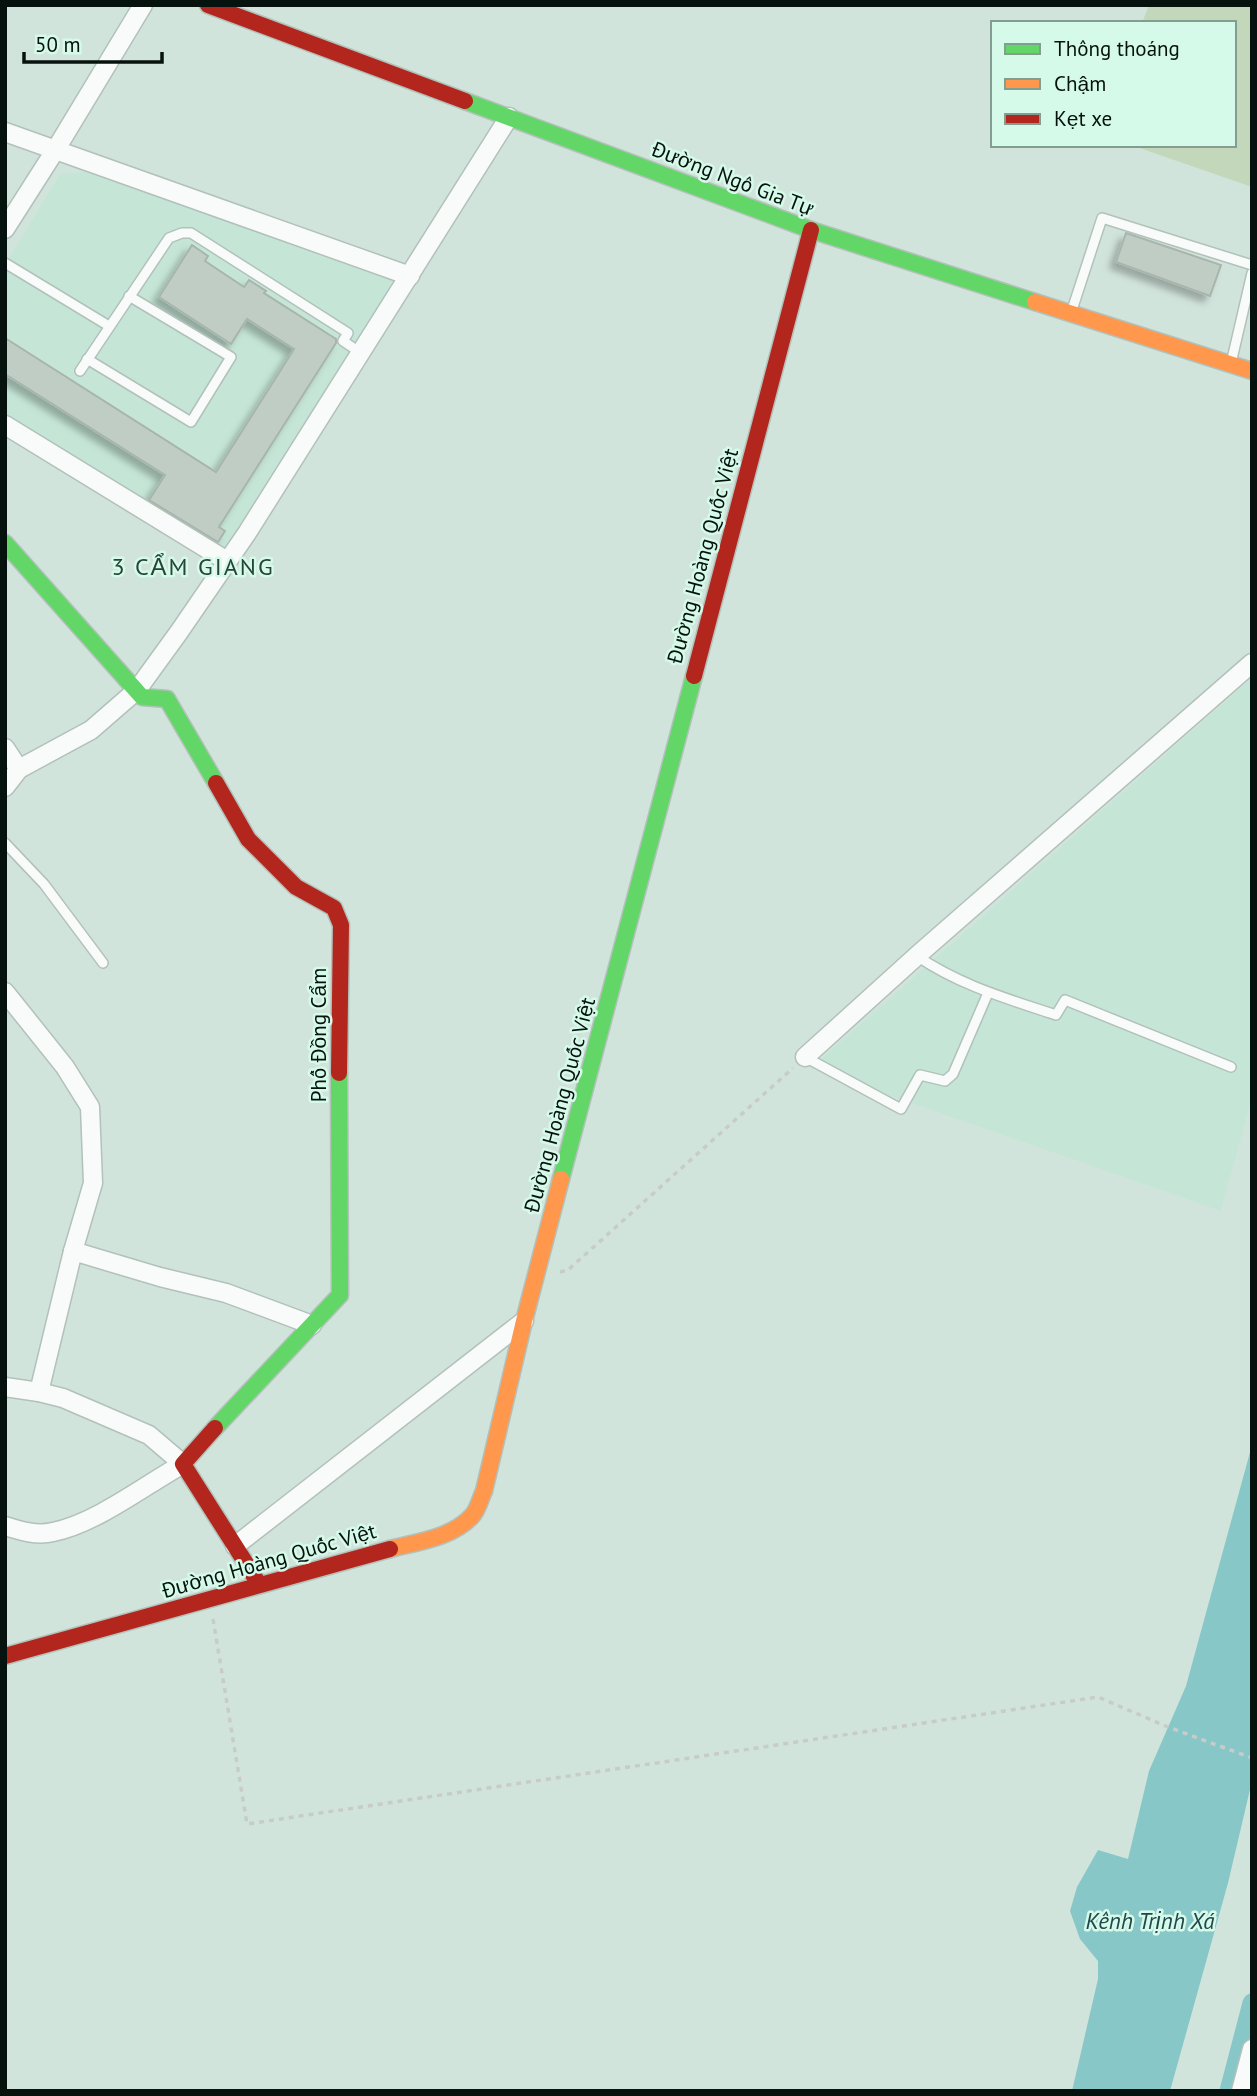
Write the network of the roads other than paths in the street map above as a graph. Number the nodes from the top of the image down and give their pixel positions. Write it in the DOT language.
graph roads {
  1 [pos="142,5"];
  2 [pos="208,5"];
  3 [pos="509,117"];
  4 [pos="5,132"];
  5 [pos="56,149"];
  6 [pos="5,229"];
  7 [pos="811,230"];
  8 [pos="5,263"];
  9 [pos="1252,265"];
  10 [pos="1252,273"];
  11 [pos="410,276"];
  12 [pos="129,296"];
  13 [pos="1071,314"];
  14 [pos="109,326"];
  15 [pos="361,353"];
  16 [pos="87,359"];
  17 [pos="1231,364"];
  18 [pos="79,371"];
  19 [pos="1252,371"];
  20 [pos="5,425"];
  21 [pos="5,543"];
  22 [pos="227,561"];
  23 [pos="1252,663"];
  24 [pos="137,690"];
  25 [pos="5,748"];
  26 [pos="19,769"];
  27 [pos="5,787"];
  28 [pos="5,843"];
  29 [pos="917,956"];
  30 [pos="103,962"];
  31 [pos="988,993"];
  32 [pos="8,1000"];
  33 [pos="805,1057"];
  34 [pos="1231,1067"];
  35 [pos="73,1251"];
  36 [pos="524,1321"];
  37 [pos="312,1325"];
  38 [pos="5,1387"];
  39 [pos="39,1392"];
  40 [pos="183,1464"];
  41 [pos="5,1526"];
  42 [pos="235,1546"];
  43 [pos="259,1584"];
  44 [pos="5,1656"];
  45 [pos="1252,2049"];
  46 [pos="1241,2091"];
  1 -- 5 [label="street"];
  2 -- 3 [label="street, Đường Ngô Gia Tự"];
  3 -- 7 [label="street, Đường Ngô Gia Tự"];
  3 -- 11 [label="street"];
  4 -- 5 [label="street"];
  5 -- 6 [label="street"];
  5 -- 11 [label="street"];
  7 -- 13 [label="street, Đường Ngô Gia Tự"];
  7 -- 36 [label="street, Đường Hoàng Quốc Việt"];
  8 -- 14 [label="lane"];
  9 -- 13 [label="lane"];
  10 -- 17 [label="lane"];
  11 -- 15 [label="street"];
  12 -- 14 [label="lane"];
  12 -- 15 [label="lane"];
  12 -- 16 [label="lane"];
  13 -- 17 [label="street, Đường Ngô Gia Tự"];
  14 -- 16 [label="lane"];
  15 -- 22 [label="street"];
  16 -- 18 [label="lane"];
  17 -- 19 [label="street, Đường Ngô Gia Tự"];
  20 -- 22 [label="street"];
  21 -- 24 [label="street, Phố Đồng Cẩm"];
  22 -- 24 [label="street"];
  23 -- 29 [label="street"];
  24 -- 26 [label="street"];
  24 -- 37 [label="street, Phố Đồng Cẩm"];
  25 -- 26 [label="street"];
  26 -- 27 [label="street"];
  28 -- 30 [label="lane"];
  29 -- 31 [label="lane"];
  29 -- 33 [label="street"];
  31 -- 33 [label="lane"];
  31 -- 34 [label="lane"];
  32 -- 35 [label="street"];
  35 -- 37 [label="street"];
  35 -- 39 [label="street"];
  36 -- 42 [label="street"];
  36 -- 43 [label="street, Đường Hoàng Quốc Việt"];
  37 -- 40 [label="street, Phố Đồng Cẩm"];
  38 -- 39 [label="street"];
  39 -- 40 [label="street"];
  40 -- 41 [label="street"];
  40 -- 42 [label="street"];
  42 -- 43 [label="street"];
  43 -- 44 [label="street, Đường Hoàng Quốc Việt"];
  45 -- 46 [label="street"];
}
